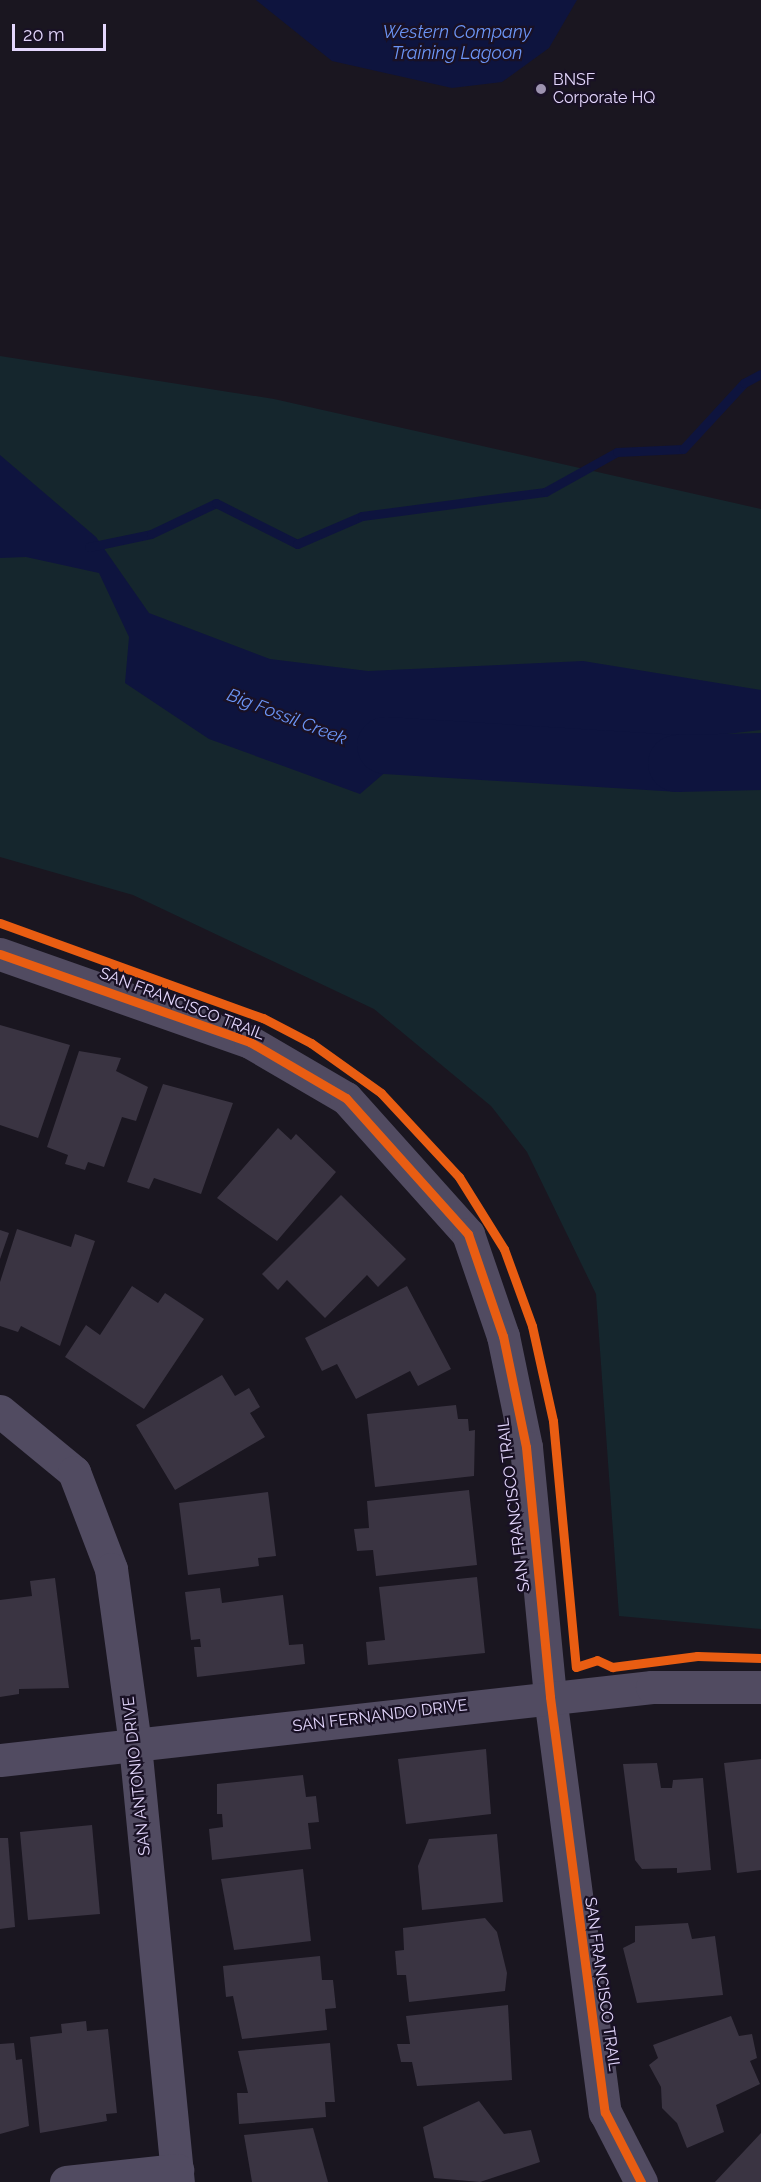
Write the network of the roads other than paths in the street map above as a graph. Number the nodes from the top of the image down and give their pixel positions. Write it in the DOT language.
graph roads {
  1 [pos="0,954"];
  2 [pos="0,1411"];
  3 [pos="761,1687"];
  4 [pos="550,1697"];
  5 [pos="135,1745"];
  6 [pos="0,1760"];
  7 [pos="178,2176"];
  8 [pos="66,2182"];
  9 [pos="641,2182"];
  1 -- 4 [label="street, SAN FRANCISCO TRAIL"];
  2 -- 5 [label="street, SAN ANTONIO DRIVE"];
  3 -- 4 [label="street, SAN FERNANDO DRIVE"];
  4 -- 5 [label="street, SAN FERNANDO DRIVE"];
  4 -- 9 [label="street, SAN FRANCISCO TRAIL"];
  5 -- 6 [label="street, SAN FERNANDO DRIVE"];
  5 -- 7 [label="street, SAN ANTONIO DRIVE"];
  7 -- 8 [label="street"];
}
